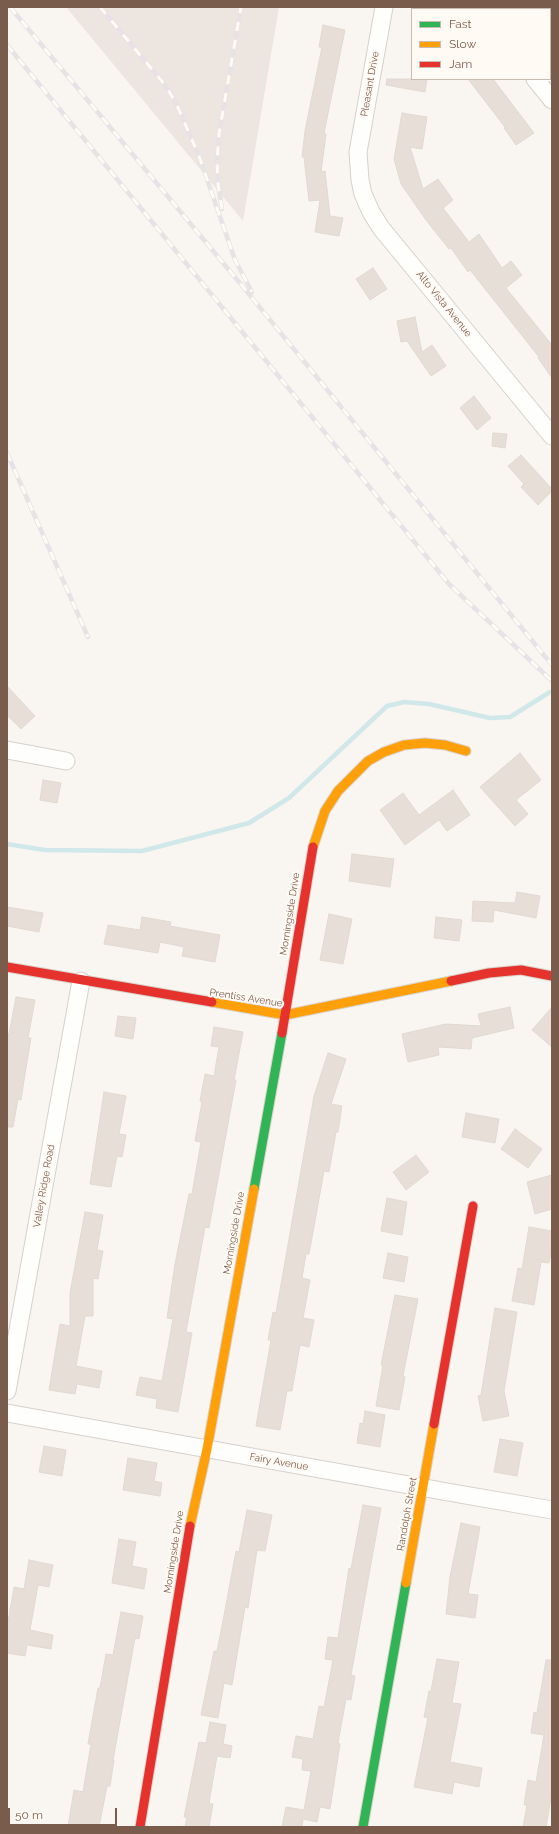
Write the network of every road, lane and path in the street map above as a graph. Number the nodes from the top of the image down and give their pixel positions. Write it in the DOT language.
graph roads {
  1 [pos="384,7"];
  2 [pos="545,80"];
  3 [pos="552,100"];
  4 [pos="358,161"];
  5 [pos="552,436"];
  6 [pos="7,750"];
  7 [pos="466,751"];
  8 [pos="66,761"];
  9 [pos="7,968"];
  10 [pos="552,976"];
  11 [pos="81,980"];
  12 [pos="285,1016"];
  13 [pos="474,1206"];
  14 [pos="7,1391"];
  15 [pos="7,1413"];
  16 [pos="207,1449"];
  17 [pos="423,1487"];
  18 [pos="552,1510"];
  19 [pos="140,1827"];
  20 [pos="362,1827"];
  1 -- 4 [label="street, Pleasant Drive"];
  2 -- 3 [label="street"];
  4 -- 5 [label="street, Alto Vista Avenue"];
  6 -- 8 [label="street"];
  7 -- 12 [label="street, Morningside Drive"];
  9 -- 11 [label="street, Prentiss Avenue"];
  10 -- 12 [label="street, Prentiss Avenue"];
  11 -- 12 [label="street, Prentiss Avenue"];
  11 -- 14 [label="street, Valley Ridge Road"];
  12 -- 16 [label="street, Morningside Drive"];
  13 -- 17 [label="street, Randolph Street"];
  15 -- 16 [label="street, Fairy Avenue"];
  16 -- 17 [label="street, Fairy Avenue"];
  16 -- 19 [label="street, Morningside Drive"];
  17 -- 18 [label="street, Fairy Avenue"];
  17 -- 20 [label="street, Randolph Street"];
}
